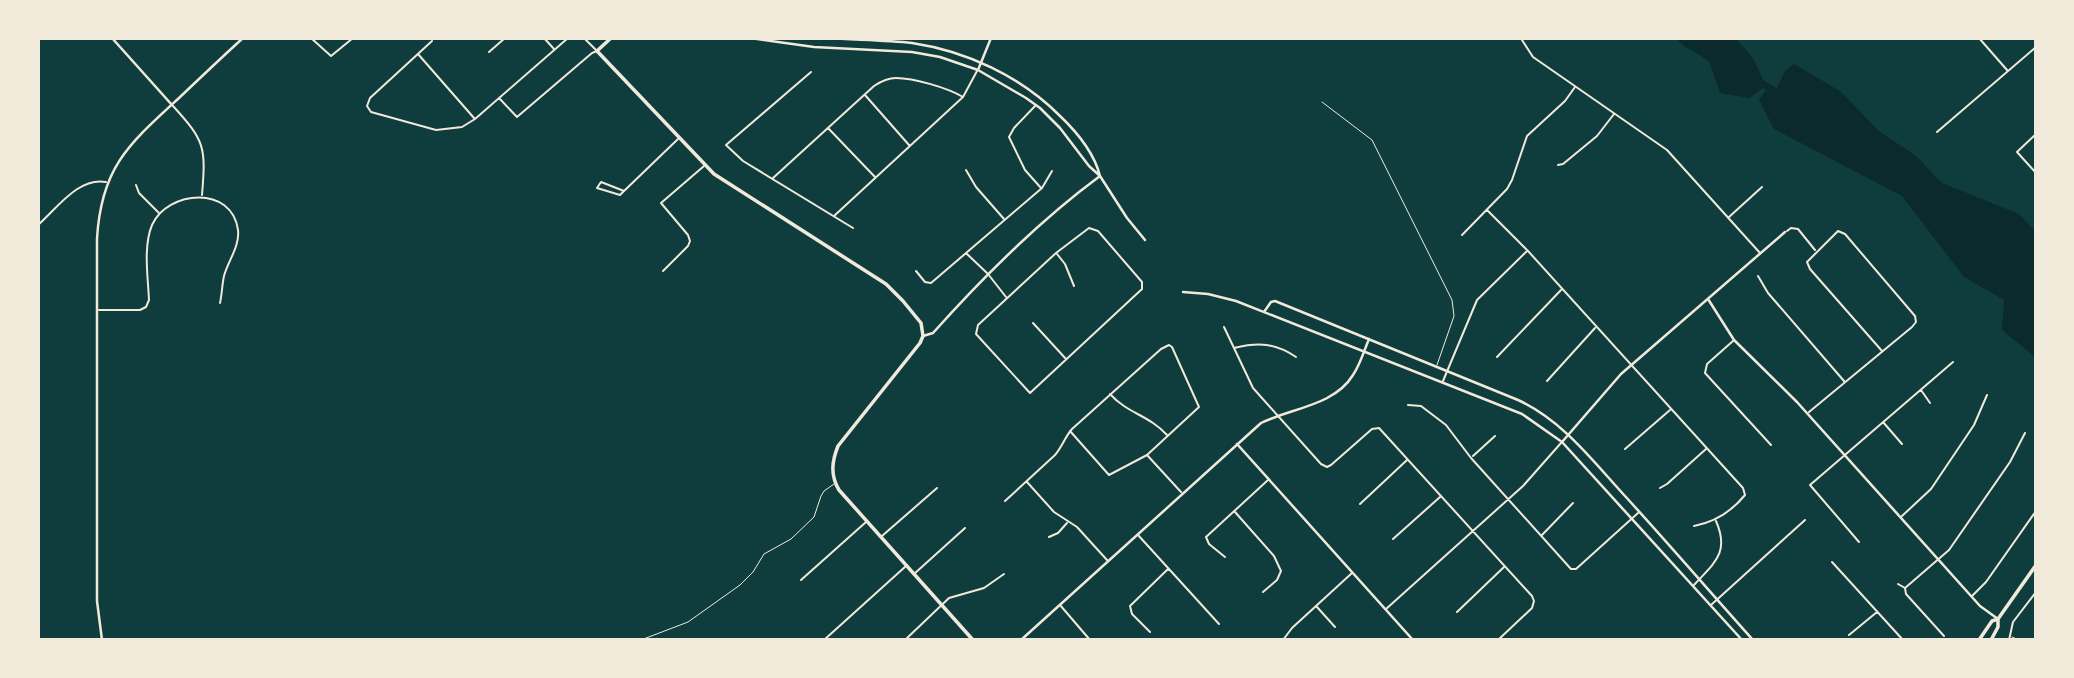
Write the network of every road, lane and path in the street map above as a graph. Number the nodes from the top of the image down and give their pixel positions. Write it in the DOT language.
graph roads {
  1 [pos="111,38"];
  2 [pos="243,38"];
  3 [pos="311,38"];
  4 [pos="353,38"];
  5 [pos="544,38"];
  6 [pos="568,38"];
  7 [pos="583,38"];
  8 [pos="611,38"];
  9 [pos="750,38"];
  10 [pos="800,38"];
  11 [pos="827,38"];
  12 [pos="991,38"];
  13 [pos="1979,38"];
  14 [pos="503,39"];
  15 [pos="1522,40"];
  16 [pos="432,41"];
  17 [pos="800,45"];
  18 [pos="2035,47"];
  19 [pos="555,50"];
  20 [pos="597,51"];
  21 [pos="489,52"];
  22 [pos="418,54"];
  23 [pos="981,63"];
  24 [pos="978,71"];
  25 [pos="2007,71"];
  26 [pos="811,72"];
  27 [pos="1575,86"];
  28 [pos="865,95"];
  29 [pos="499,97"];
  30 [pos="963,97"];
  31 [pos="1322,102"];
  32 [pos="172,105"];
  33 [pos="1036,106"];
  34 [pos="1614,113"];
  35 [pos="475,119"];
  36 [pos="828,128"];
  37 [pos="1937,132"];
  38 [pos="2035,134"];
  39 [pos="678,138"];
  40 [pos="910,146"];
  41 [pos="1559,164"];
  42 [pos="705,165"];
  43 [pos="965,170"];
  44 [pos="1052,172"];
  45 [pos="2035,173"];
  46 [pos="1100,176"];
  47 [pos="773,178"];
  48 [pos="875,178"];
  49 [pos="107,182"];
  50 [pos="136,185"];
  51 [pos="1762,187"];
  52 [pos="1042,188"];
  53 [pos="624,191"];
  54 [pos="202,196"];
  55 [pos="1487,210"];
  56 [pos="160,214"];
  57 [pos="834,216"];
  58 [pos="1729,218"];
  59 [pos="1005,220"];
  60 [pos="38,225"];
  61 [pos="853,228"];
  62 [pos="1785,232"];
  63 [pos="1462,235"];
  64 [pos="1146,240"];
  65 [pos="1528,251"];
  66 [pos="1816,251"];
  67 [pos="966,253"];
  68 [pos="1760,253"];
  69 [pos="1056,254"];
  70 [pos="663,271"];
  71 [pos="916,271"];
  72 [pos="988,274"];
  73 [pos="1758,276"];
  74 [pos="1074,286"];
  75 [pos="1562,289"];
  76 [pos="1183,292"];
  77 [pos="1007,298"];
  78 [pos="1708,299"];
  79 [pos="220,303"];
  80 [pos="98,310"];
  81 [pos="1264,312"];
  82 [pos="1033,323"];
  83 [pos="1224,327"];
  84 [pos="1596,327"];
  85 [pos="923,336"];
  86 [pos="1369,339"];
  87 [pos="1734,340"];
  88 [pos="1233,348"];
  89 [pos="1364,351"];
  90 [pos="1882,351"];
  91 [pos="1296,357"];
  92 [pos="1497,357"];
  93 [pos="1067,360"];
  94 [pos="1953,362"];
  95 [pos="1631,365"];
  96 [pos="1436,367"];
  97 [pos="1447,372"];
  98 [pos="1443,381"];
  99 [pos="1547,381"];
  100 [pos="1845,382"];
  101 [pos="1921,390"];
  102 [pos="1110,394"];
  103 [pos="1987,395"];
  104 [pos="1930,403"];
  105 [pos="1408,405"];
  106 [pos="1671,409"];
  107 [pos="1808,414"];
  108 [pos="1278,415"];
  109 [pos="1883,422"];
  110 [pos="1070,431"];
  111 [pos="2025,433"];
  112 [pos="1569,435"];
  113 [pos="1168,436"];
  114 [pos="1495,436"];
  115 [pos="1562,442"];
  116 [pos="1237,444"];
  117 [pos="1902,444"];
  118 [pos="1771,445"];
  119 [pos="1625,449"];
  120 [pos="1707,449"];
  121 [pos="1844,454"];
  122 [pos="1147,455"];
  123 [pos="1471,458"];
  124 [pos="1408,460"];
  125 [pos="1269,479"];
  126 [pos="1027,482"];
  127 [pos="835,484"];
  128 [pos="937,488"];
  129 [pos="1660,488"];
  130 [pos="1182,493"];
  131 [pos="1441,496"];
  132 [pos="1509,500"];
  133 [pos="1005,501"];
  134 [pos="1573,503"];
  135 [pos="1360,504"];
  136 [pos="2035,511"];
  137 [pos="1234,512"];
  138 [pos="1640,512"];
  139 [pos="1901,517"];
  140 [pos="1633,518"];
  141 [pos="1715,520"];
  142 [pos="1805,520"];
  143 [pos="867,522"];
  144 [pos="1067,522"];
  145 [pos="1694,526"];
  146 [pos="965,528"];
  147 [pos="1474,531"];
  148 [pos="1137,534"];
  149 [pos="1541,536"];
  150 [pos="881,537"];
  151 [pos="1049,537"];
  152 [pos="1393,539"];
  153 [pos="1859,542"];
  154 [pos="1225,557"];
  155 [pos="1938,559"];
  156 [pos="1108,561"];
  157 [pos="1832,562"];
  158 [pos="907,565"];
  159 [pos="2035,565"];
  160 [pos="1505,567"];
  161 [pos="1169,569"];
  162 [pos="1353,572"];
  163 [pos="914,574"];
  164 [pos="1004,574"];
  165 [pos="1700,579"];
  166 [pos="801,580"];
  167 [pos="1898,584"];
  168 [pos="1693,586"];
  169 [pos="1905,588"];
  170 [pos="1263,592"];
  171 [pos="2035,592"];
  172 [pos="1972,596"];
  173 [pos="1717,600"];
  174 [pos="942,604"];
  175 [pos="1060,604"];
  176 [pos="1711,605"];
  177 [pos="1315,606"];
  178 [pos="1386,609"];
  179 [pos="1457,611"];
  180 [pos="1878,611"];
  181 [pos="1998,619"];
  182 [pos="1219,624"];
  183 [pos="1335,627"];
  184 [pos="1150,632"];
  185 [pos="1849,635"];
  186 [pos="1944,636"];
  187 [pos="2009,638"];
  188 [pos="102,639"];
  189 [pos="641,639"];
  190 [pos="824,639"];
  191 [pos="905,639"];
  192 [pos="973,639"];
  193 [pos="1021,639"];
  194 [pos="1090,639"];
  195 [pos="1283,639"];
  196 [pos="1413,639"];
  197 [pos="1498,639"];
  198 [pos="1742,639"];
  199 [pos="1753,639"];
  200 [pos="1903,639"];
  201 [pos="1979,639"];
  202 [pos="1991,639"];
  203 [pos="2019,639"];
  1 -- 32 [label="street"];
  2 -- 32 [label="street"];
  3 -- 4 [label="street"];
  5 -- 19 [label="street"];
  6 -- 19 [label="street"];
  7 -- 20 [label="street"];
  8 -- 20 [label="main road"];
  9 -- 17 [label="street"];
  10 -- 17 [label="street"];
  11 -- 23 [label="street"];
  12 -- 23 [label="street"];
  13 -- 25 [label="street"];
  14 -- 21 [label="street"];
  15 -- 27 [label="street"];
  16 -- 22 [label="street"];
  17 -- 24 [label="street"];
  18 -- 25 [label="street"];
  19 -- 29 [label="street"];
  20 -- 29 [label="street"];
  20 -- 39 [label="main road"];
  22 -- 35 [label="street"];
  22 -- 35 [label="street"];
  23 -- 24 [label="street"];
  23 -- 46 [label="street"];
  24 -- 30 [label="street"];
  24 -- 33 [label="street"];
  25 -- 37 [label="street"];
  26 -- 47 [label="street"];
  27 -- 34 [label="street"];
  27 -- 55 [label="street"];
  28 -- 30 [label="street"];
  28 -- 36 [label="street"];
  28 -- 40 [label="street"];
  29 -- 35 [label="street"];
  30 -- 40 [label="street"];
  31 -- 96 [label="lane"];
  32 -- 49 [label="street"];
  32 -- 54 [label="street"];
  33 -- 46 [label="street"];
  33 -- 52 [label="street"];
  34 -- 41 [label="street"];
  34 -- 58 [label="street"];
  36 -- 47 [label="street"];
  36 -- 48 [label="street"];
  38 -- 45 [label="street"];
  39 -- 42 [label="main road"];
  39 -- 53 [label="street"];
  40 -- 48 [label="street"];
  42 -- 70 [label="street"];
  42 -- 85 [label="main road"];
  43 -- 59 [label="street"];
  44 -- 52 [label="street"];
  46 -- 64 [label="street"];
  46 -- 72 [label="street"];
  47 -- 57 [label="street"];
  48 -- 57 [label="street"];
  49 -- 60 [label="street"];
  49 -- 80 [label="street"];
  50 -- 56 [label="street"];
  51 -- 58 [label="street"];
  52 -- 59 [label="street"];
  53 -- 53 [label="street"];
  54 -- 56 [label="street"];
  54 -- 79 [label="street"];
  55 -- 63 [label="street"];
  55 -- 65 [label="street"];
  56 -- 80 [label="street"];
  57 -- 61 [label="street"];
  58 -- 68 [label="street"];
  59 -- 67 [label="street"];
  62 -- 66 [label="street"];
  62 -- 68 [label="street"];
  65 -- 75 [label="street"];
  65 -- 97 [label="street"];
  66 -- 90 [label="street"];
  66 -- 90 [label="street"];
  67 -- 71 [label="street"];
  67 -- 72 [label="street"];
  68 -- 78 [label="street"];
  69 -- 74 [label="street"];
  69 -- 77 [label="street"];
  69 -- 93 [label="street"];
  72 -- 77 [label="street"];
  72 -- 85 [label="street"];
  73 -- 100 [label="street"];
  75 -- 84 [label="street"];
  75 -- 92 [label="street"];
  76 -- 81 [label="street"];
  77 -- 93 [label="street"];
  78 -- 87 [label="street"];
  78 -- 95 [label="street"];
  80 -- 188 [label="street"];
  81 -- 86 [label="street"];
  81 -- 89 [label="street"];
  82 -- 93 [label="street"];
  83 -- 88 [label="street"];
  84 -- 95 [label="street"];
  84 -- 99 [label="street"];
  85 -- 127 [label="main road"];
  86 -- 89 [label="street"];
  86 -- 96 [label="street"];
  87 -- 107 [label="street"];
  87 -- 118 [label="street"];
  88 -- 91 [label="street"];
  88 -- 108 [label="street"];
  89 -- 98 [label="street"];
  89 -- 108 [label="street"];
  90 -- 100 [label="street"];
  94 -- 101 [label="street"];
  95 -- 106 [label="street"];
  95 -- 112 [label="street"];
  96 -- 97 [label="street"];
  97 -- 98 [label="street"];
  97 -- 112 [label="street"];
  98 -- 115 [label="street"];
  100 -- 107 [label="street"];
  101 -- 104 [label="street"];
  101 -- 109 [label="street"];
  102 -- 110 [label="street"];
  102 -- 113 [label="street"];
  102 -- 113 [label="street"];
  103 -- 139 [label="street"];
  105 -- 123 [label="street"];
  106 -- 119 [label="street"];
  106 -- 120 [label="street"];
  107 -- 121 [label="street"];
  108 -- 116 [label="street"];
  108 -- 124 [label="street"];
  109 -- 117 [label="street"];
  109 -- 121 [label="street"];
  110 -- 122 [label="street"];
  110 -- 126 [label="street"];
  111 -- 155 [label="street"];
  112 -- 115 [label="street"];
  112 -- 138 [label="street"];
  113 -- 122 [label="street"];
  114 -- 123 [label="street"];
  115 -- 132 [label="street"];
  115 -- 140 [label="street"];
  116 -- 125 [label="street"];
  116 -- 130 [label="street"];
  120 -- 129 [label="street"];
  120 -- 141 [label="street"];
  121 -- 139 [label="street"];
  121 -- 153 [label="street"];
  122 -- 130 [label="street"];
  123 -- 132 [label="street"];
  124 -- 131 [label="street"];
  124 -- 135 [label="street"];
  125 -- 137 [label="street"];
  125 -- 162 [label="street"];
  126 -- 133 [label="street"];
  126 -- 144 [label="street"];
  127 -- 143 [label="main road"];
  127 -- 189 [label="lane"];
  128 -- 150 [label="street"];
  130 -- 148 [label="street"];
  131 -- 147 [label="street"];
  131 -- 152 [label="street"];
  132 -- 147 [label="street"];
  132 -- 149 [label="street"];
  134 -- 149 [label="street"];
  136 -- 172 [label="street"];
  137 -- 154 [label="street"];
  137 -- 170 [label="street"];
  138 -- 140 [label="street"];
  138 -- 165 [label="street"];
  139 -- 155 [label="street"];
  140 -- 149 [label="street"];
  140 -- 168 [label="street"];
  141 -- 145 [label="street"];
  141 -- 165 [label="street"];
  142 -- 173 [label="street"];
  143 -- 150 [label="main road"];
  143 -- 166 [label="street"];
  144 -- 151 [label="street"];
  144 -- 156 [label="street"];
  146 -- 163 [label="street"];
  147 -- 160 [label="street"];
  147 -- 178 [label="street"];
  148 -- 156 [label="street"];
  148 -- 161 [label="street"];
  150 -- 158 [label="main road"];
  155 -- 169 [label="street"];
  155 -- 172 [label="street"];
  156 -- 175 [label="street"];
  157 -- 180 [label="street"];
  158 -- 163 [label="main road"];
  158 -- 190 [label="street"];
  159 -- 181 [label="main road"];
  160 -- 179 [label="street"];
  160 -- 197 [label="street"];
  161 -- 182 [label="street"];
  161 -- 184 [label="street"];
  162 -- 177 [label="street"];
  162 -- 178 [label="street"];
  163 -- 174 [label="main road"];
  164 -- 174 [label="street"];
  165 -- 168 [label="street"];
  165 -- 173 [label="street"];
  167 -- 169 [label="street"];
  168 -- 176 [label="street"];
  169 -- 186 [label="street"];
  171 -- 187 [label="street"];
  172 -- 181 [label="street"];
  173 -- 176 [label="street"];
  173 -- 199 [label="street"];
  174 -- 191 [label="street"];
  174 -- 192 [label="main road"];
  175 -- 193 [label="street"];
  175 -- 194 [label="street"];
  176 -- 198 [label="street"];
  177 -- 183 [label="street"];
  177 -- 195 [label="street"];
  178 -- 196 [label="street"];
  180 -- 185 [label="street"];
  180 -- 200 [label="street"];
  181 -- 201 [label="main road"];
  181 -- 202 [label="main road"];
  187 -- 203 [label="lane"];
}
